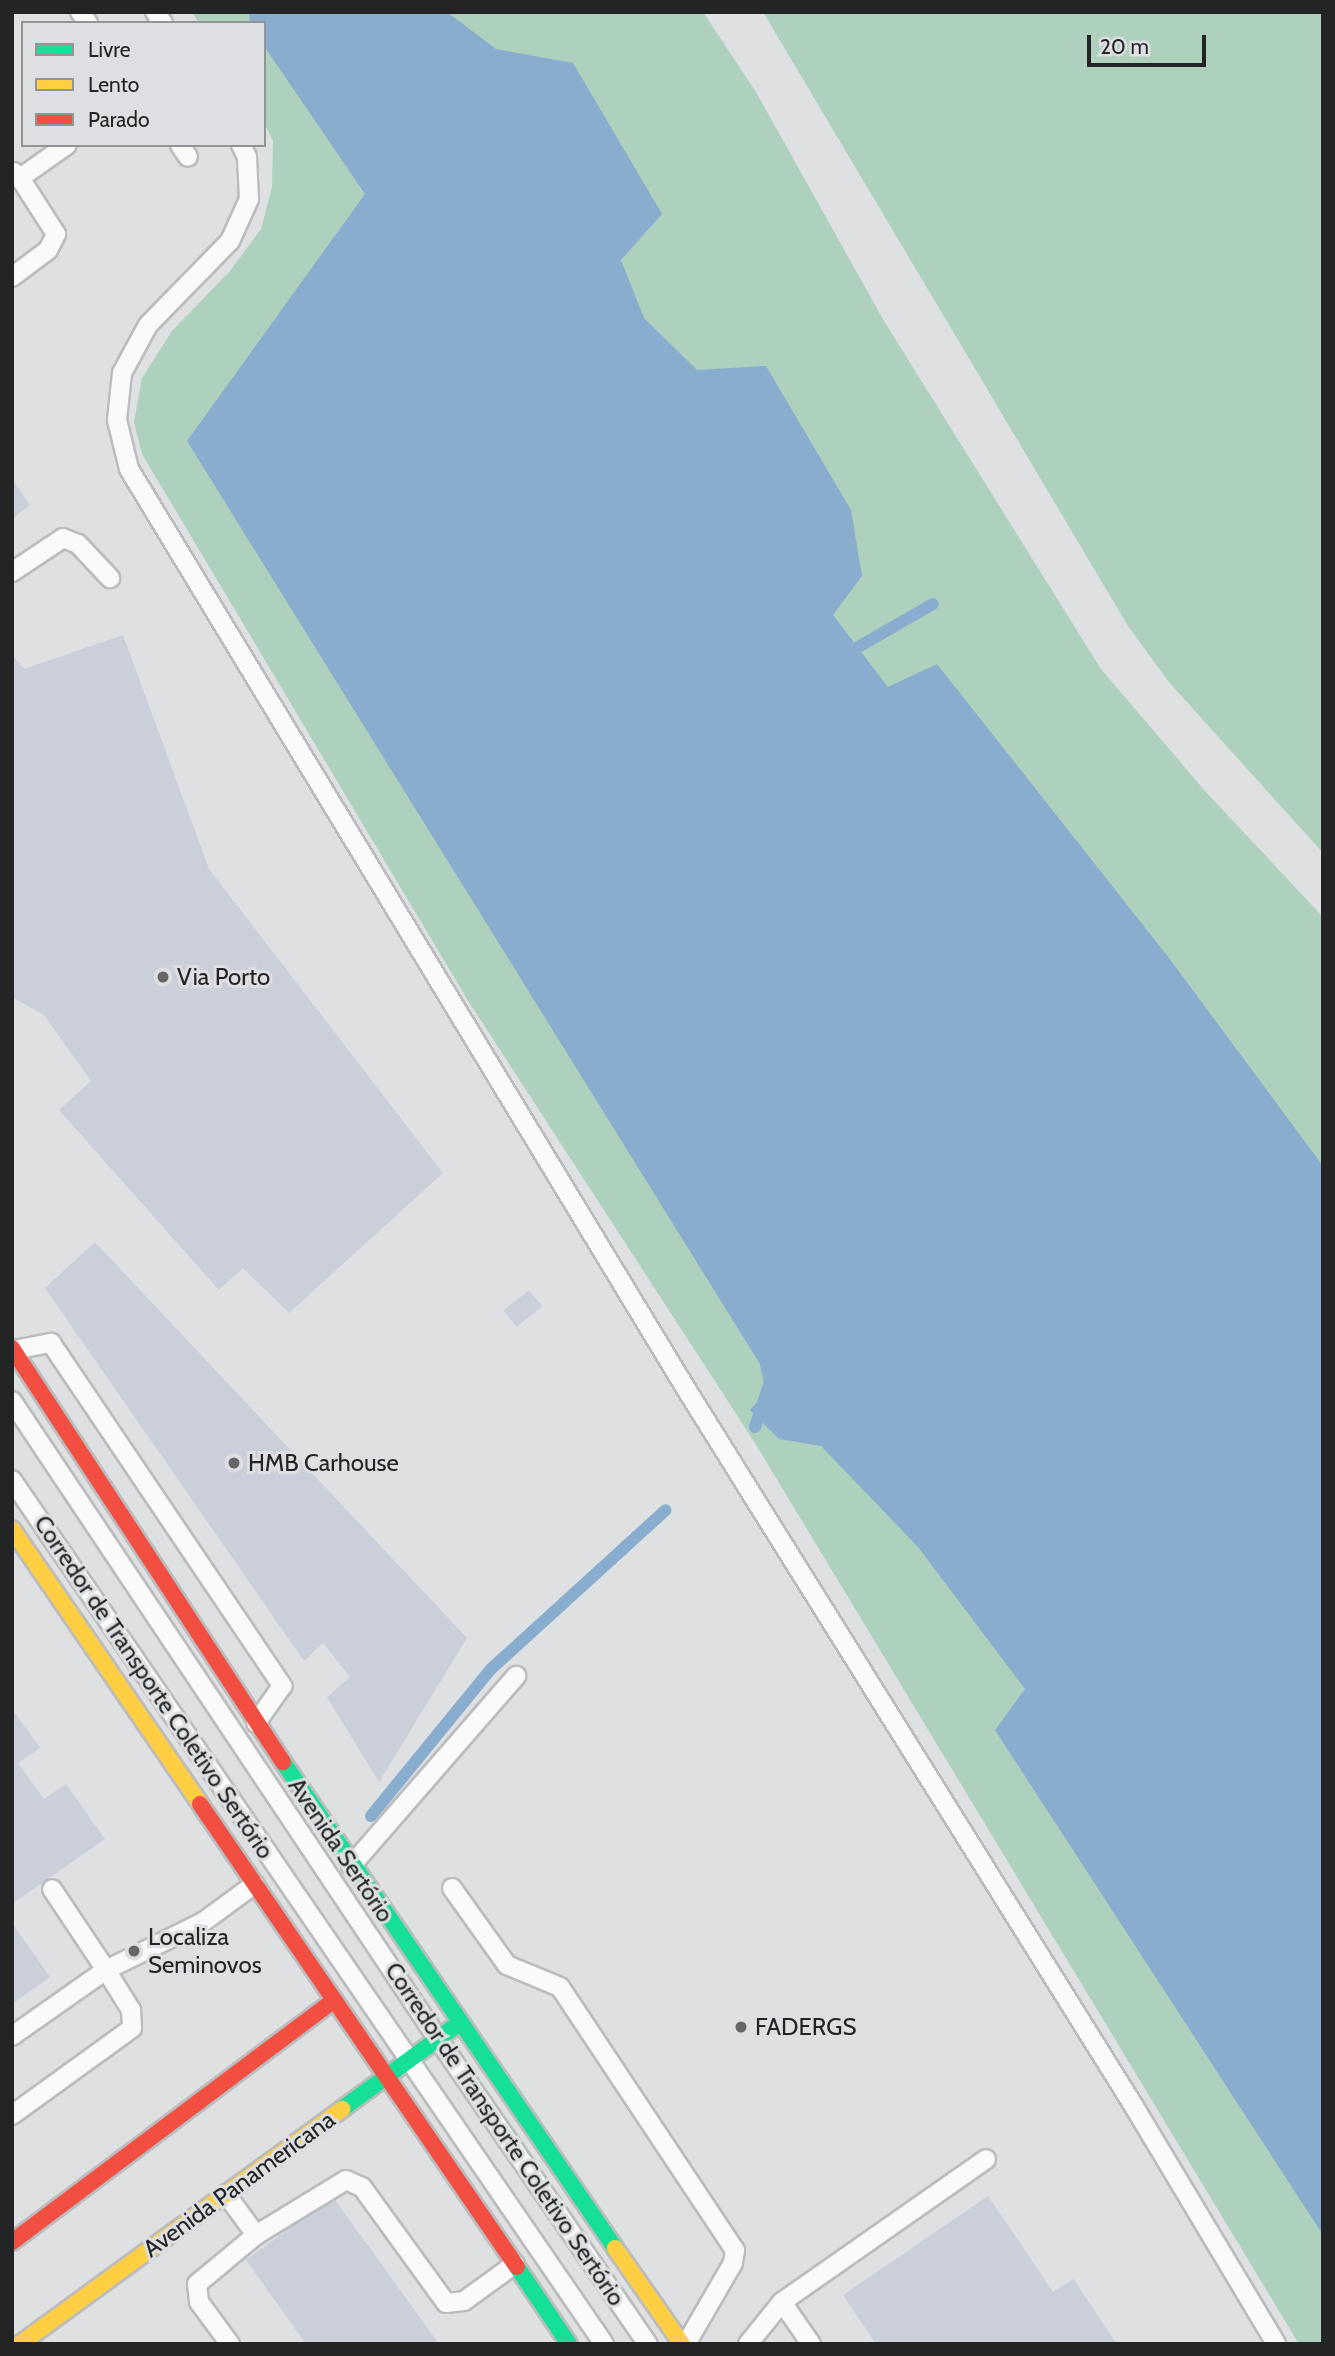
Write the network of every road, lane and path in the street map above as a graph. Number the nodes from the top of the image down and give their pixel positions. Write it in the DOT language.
graph roads {
  1 [pos="63,147"];
  2 [pos="242,147"];
  3 [pos="16,174"];
  4 [pos="12,277"];
  5 [pos="12,572"];
  6 [pos="110,578"];
  7 [pos="13,1349"];
  8 [pos="12,1401"];
  9 [pos="12,1480"];
  10 [pos="12,1528"];
  11 [pos="516,1676"];
  12 [pos="255,1723"];
  13 [pos="351,1866"];
  14 [pos="255,1884"];
  15 [pos="452,1888"];
  16 [pos="52,1889"];
  17 [pos="106,1970"];
  18 [pos="334,2000"];
  19 [pos="458,2024"];
  20 [pos="12,2036"];
  21 [pos="438,2039"];
  22 [pos="410,2060"];
  23 [pos="387,2077"];
  24 [pos="12,2115"];
  25 [pos="986,2159"];
  26 [pos="226,2194"];
  27 [pos="256,2235"];
  28 [pos="12,2242"];
  29 [pos="515,2264"];
  30 [pos="782,2302"];
  31 [pos="20,2344"];
  32 [pos="230,2344"];
  33 [pos="569,2344"];
  34 [pos="604,2344"];
  35 [pos="648,2344"];
  36 [pos="684,2344"];
  37 [pos="748,2344"];
  38 [pos="811,2344"];
  39 [pos="1276,2344"];
  1 -- 3 [label="lane"];
  2 -- 39 [label="lane"];
  3 -- 4 [label="lane"];
  5 -- 6 [label="lane"];
  7 -- 12 [label="main road, Avenida Sertório"];
  7 -- 12 [label="lane"];
  8 -- 21 [label="lane, Corredor de Transporte Coletivo Sertório"];
  9 -- 22 [label="lane, Corredor de Transporte Coletivo Sertório"];
  10 -- 14 [label="main road"];
  11 -- 13 [label="lane"];
  12 -- 13 [label="main road, Avenida Sertório"];
  13 -- 19 [label="main road, Avenida Sertório"];
  14 -- 17 [label="lane"];
  14 -- 18 [label="main road"];
  15 -- 36 [label="lane"];
  16 -- 17 [label="lane"];
  17 -- 20 [label="lane"];
  17 -- 24 [label="lane"];
  18 -- 23 [label="main road"];
  18 -- 28 [label="main road"];
  19 -- 21 [label="main road, Avenida Panamericana"];
  19 -- 36 [label="main road, Avenida Sertório"];
  21 -- 22 [label="main road, Avenida Panamericana"];
  21 -- 35 [label="lane, Corredor de Transporte Coletivo Sertório"];
  22 -- 23 [label="main road, Avenida Panamericana"];
  22 -- 34 [label="lane, Corredor de Transporte Coletivo Sertório"];
  23 -- 26 [label="main road, Avenida Panamericana"];
  23 -- 29 [label="main road"];
  25 -- 30 [label="lane"];
  26 -- 27 [label="lane"];
  26 -- 31 [label="main road, Avenida Panamericana"];
  27 -- 29 [label="lane"];
  27 -- 32 [label="lane"];
  29 -- 33 [label="main road"];
  30 -- 37 [label="lane"];
  30 -- 38 [label="lane"];
}
